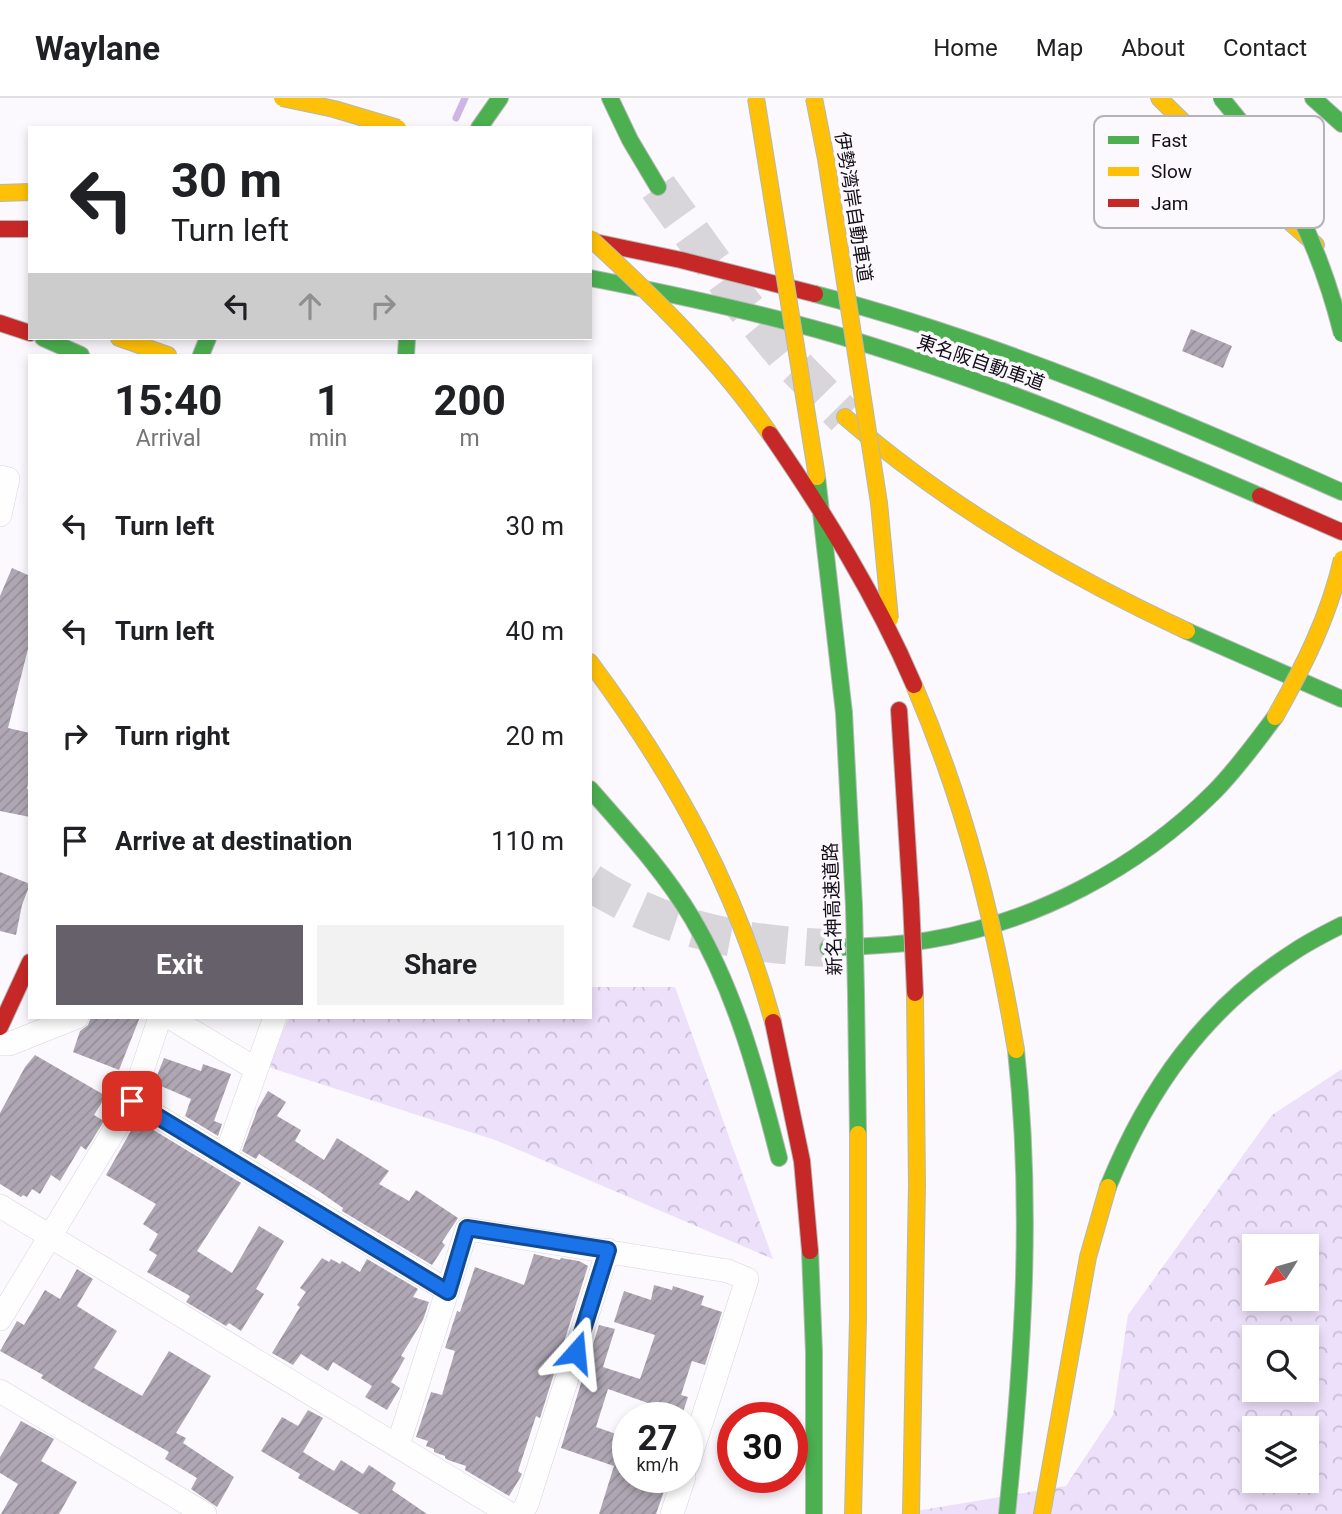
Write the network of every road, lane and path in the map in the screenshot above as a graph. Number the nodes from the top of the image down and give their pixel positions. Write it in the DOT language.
graph roads {
  1 [pos="282,98"];
  2 [pos="500,98"];
  3 [pos="610,98"];
  4 [pos="757,98"];
  5 [pos="814,98"];
  6 [pos="1159,98"];
  7 [pos="1221,98"];
  8 [pos="1313,98"];
  9 [pos="1177,116"];
  10 [pos="1236,116"];
  11 [pos="1342,124"];
  12 [pos="391,126"];
  13 [pos="480,126"];
  14 [pos="658,187"];
  15 [pos="0,192"];
  16 [pos="28,192"];
  17 [pos="1296,228"];
  18 [pos="1308,228"];
  19 [pos="0,229"];
  20 [pos="28,229"];
  21 [pos="592,240"];
  22 [pos="592,242"];
  23 [pos="1342,269"];
  24 [pos="592,278"];
  25 [pos="0,312"];
  26 [pos="28,316"];
  27 [pos="0,323"];
  28 [pos="28,332"];
  29 [pos="1342,334"];
  30 [pos="48,340"];
  31 [pos="125,340"];
  32 [pos="80,354"];
  33 [pos="165,354"];
  34 [pos="845,417"];
  35 [pos="0,477"];
  36 [pos="1342,492"];
  37 [pos="0,515"];
  38 [pos="1342,532"];
  39 [pos="1342,559"];
  40 [pos="592,665"];
  41 [pos="1342,699"];
  42 [pos="592,791"];
  43 [pos="1342,925"];
  44 [pos="828,948"];
  45 [pos="28,966"];
  46 [pos="72,1019"];
  47 [pos="159,1019"];
  48 [pos="172,1019"];
  49 [pos="274,1019"];
  50 [pos="0,1027"];
  51 [pos="0,1044"];
  52 [pos="256,1069"];
  53 [pos="132,1101"];
  54 [pos="225,1158"];
  55 [pos="0,1206"];
  56 [pos="51,1236"];
  57 [pos="608,1250"];
  58 [pos="448,1292"];
  59 [pos="812,1314"];
  60 [pos="0,1320"];
  61 [pos="0,1391"];
  62 [pos="703,1417"];
  63 [pos="398,1445"];
  64 [pos="679,1493"];
  65 [pos="205,1514"];
  66 [pos="510,1514"];
  67 [pos="521,1514"];
  68 [pos="672,1514"];
  69 [pos="814,1514"];
  70 [pos="853,1514"];
  71 [pos="911,1514"];
  72 [pos="1007,1514"];
  73 [pos="1042,1514"];
  1 -- 12 [label="main road, bridge"];
  2 -- 13 [label="main road"];
  3 -- 14 [label="main road"];
  4 -- 70 [label="main road, 新名神高速道路, bridge"];
  5 -- 71 [label="main road, 伊勢湾岸自動車道, bridge"];
  6 -- 9 [label="main road"];
  7 -- 10 [label="main road, bridge"];
  8 -- 11 [label="main road"];
  15 -- 16 [label="main road"];
  17 -- 23 [label="main road"];
  18 -- 29 [label="main road, bridge"];
  19 -- 20 [label="main road"];
  21 -- 36 [label="main road, 東名阪自動車道"];
  22 -- 72 [label="main road, bridge"];
  24 -- 38 [label="main road, 東名阪自動車道"];
  25 -- 26 [label="main road"];
  27 -- 28 [label="main road"];
  30 -- 32 [label="main road"];
  31 -- 33 [label="main road"];
  34 -- 41 [label="main road"];
  35 -- 37 [label="street"];
  39 -- 44 [label="main road, bridge"];
  40 -- 59 [label="main road"];
  42 -- 59 [label="main road"];
  43 -- 73 [label="main road"];
  45 -- 50 [label="main road"];
  46 -- 51 [label="street"];
  47 -- 53 [label="street"];
  48 -- 52 [label="street"];
  49 -- 52 [label="street"];
  52 -- 54 [label="street"];
  53 -- 54 [label="street"];
  53 -- 56 [label="street"];
  54 -- 58 [label="street"];
  55 -- 56 [label="street"];
  56 -- 60 [label="street"];
  56 -- 63 [label="street"];
  57 -- 58 [label="street"];
  57 -- 62 [label="street"];
  57 -- 67 [label="street"];
  58 -- 63 [label="street"];
  59 -- 69 [label="main road"];
  61 -- 65 [label="street"];
  63 -- 66 [label="street"];
  64 -- 68 [label="street"];
}
